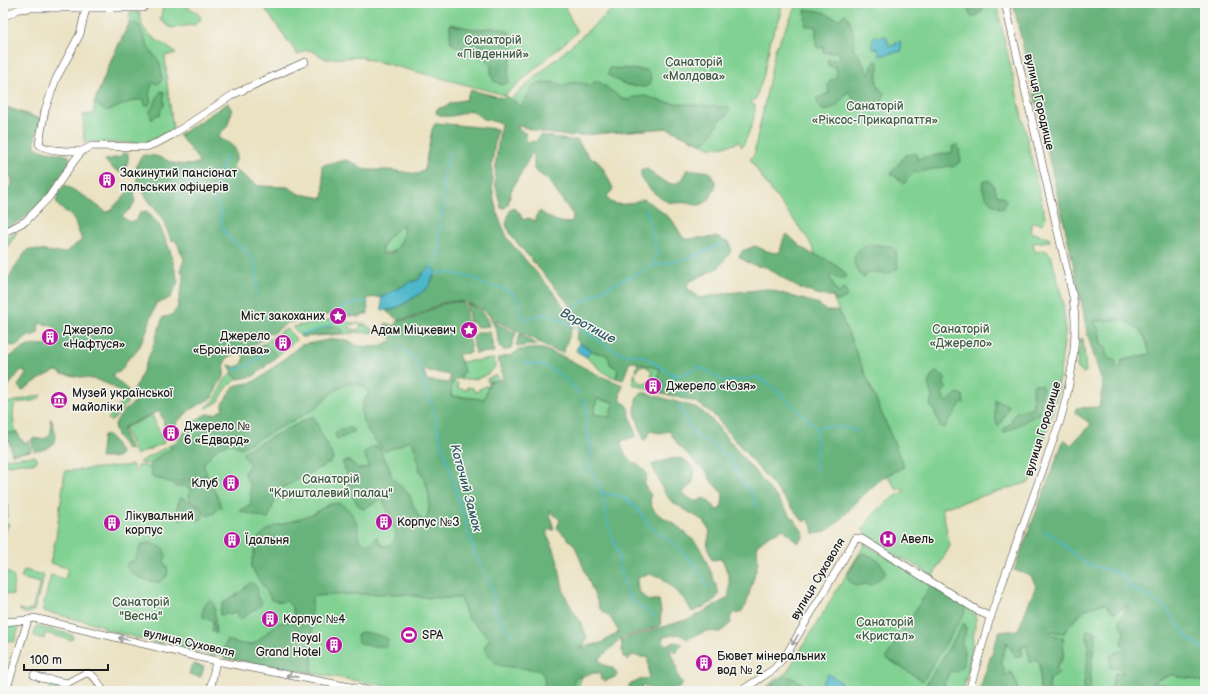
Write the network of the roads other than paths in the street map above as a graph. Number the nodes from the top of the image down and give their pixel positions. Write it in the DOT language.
graph roads {
  1 [pos="1005,3"];
  2 [pos="31,6"];
  3 [pos="86,8"];
  4 [pos="143,8"];
  5 [pos="3,17"];
  6 [pos="305,62"];
  7 [pos="82,151"];
  8 [pos="3,233"];
  9 [pos="991,617"];
  10 [pos="28,620"];
  11 [pos="3,622"];
  12 [pos="216,661"];
  13 [pos="34,675"];
  14 [pos="6,691"];
  15 [pos="102,691"];
  16 [pos="210,691"];
  17 [pos="371,691"];
  18 [pos="741,691"];
  19 [pos="969,691"];
  1 -- 9 [label="street, вулиця Городище"];
  2 -- 3 [label="street"];
  2 -- 5 [label="street"];
  3 -- 4 [label="street"];
  3 -- 7 [label="street"];
  6 -- 7 [label="street"];
  7 -- 8 [label="street"];
  9 -- 18 [label="street, вулиця Суховоля, one-way"];
  9 -- 19 [label="street, вулиця Городище"];
  10 -- 11 [label="street, вулиця Суховоля"];
  12 -- 10 [label="street, вулиця Суховоля, one-way"];
  10 -- 14 [label="street"];
  12 -- 16 [label="street"];
  17 -- 12 [label="street, вулиця Суховоля, one-way"];
  13 -- 15 [label="street"];
}
